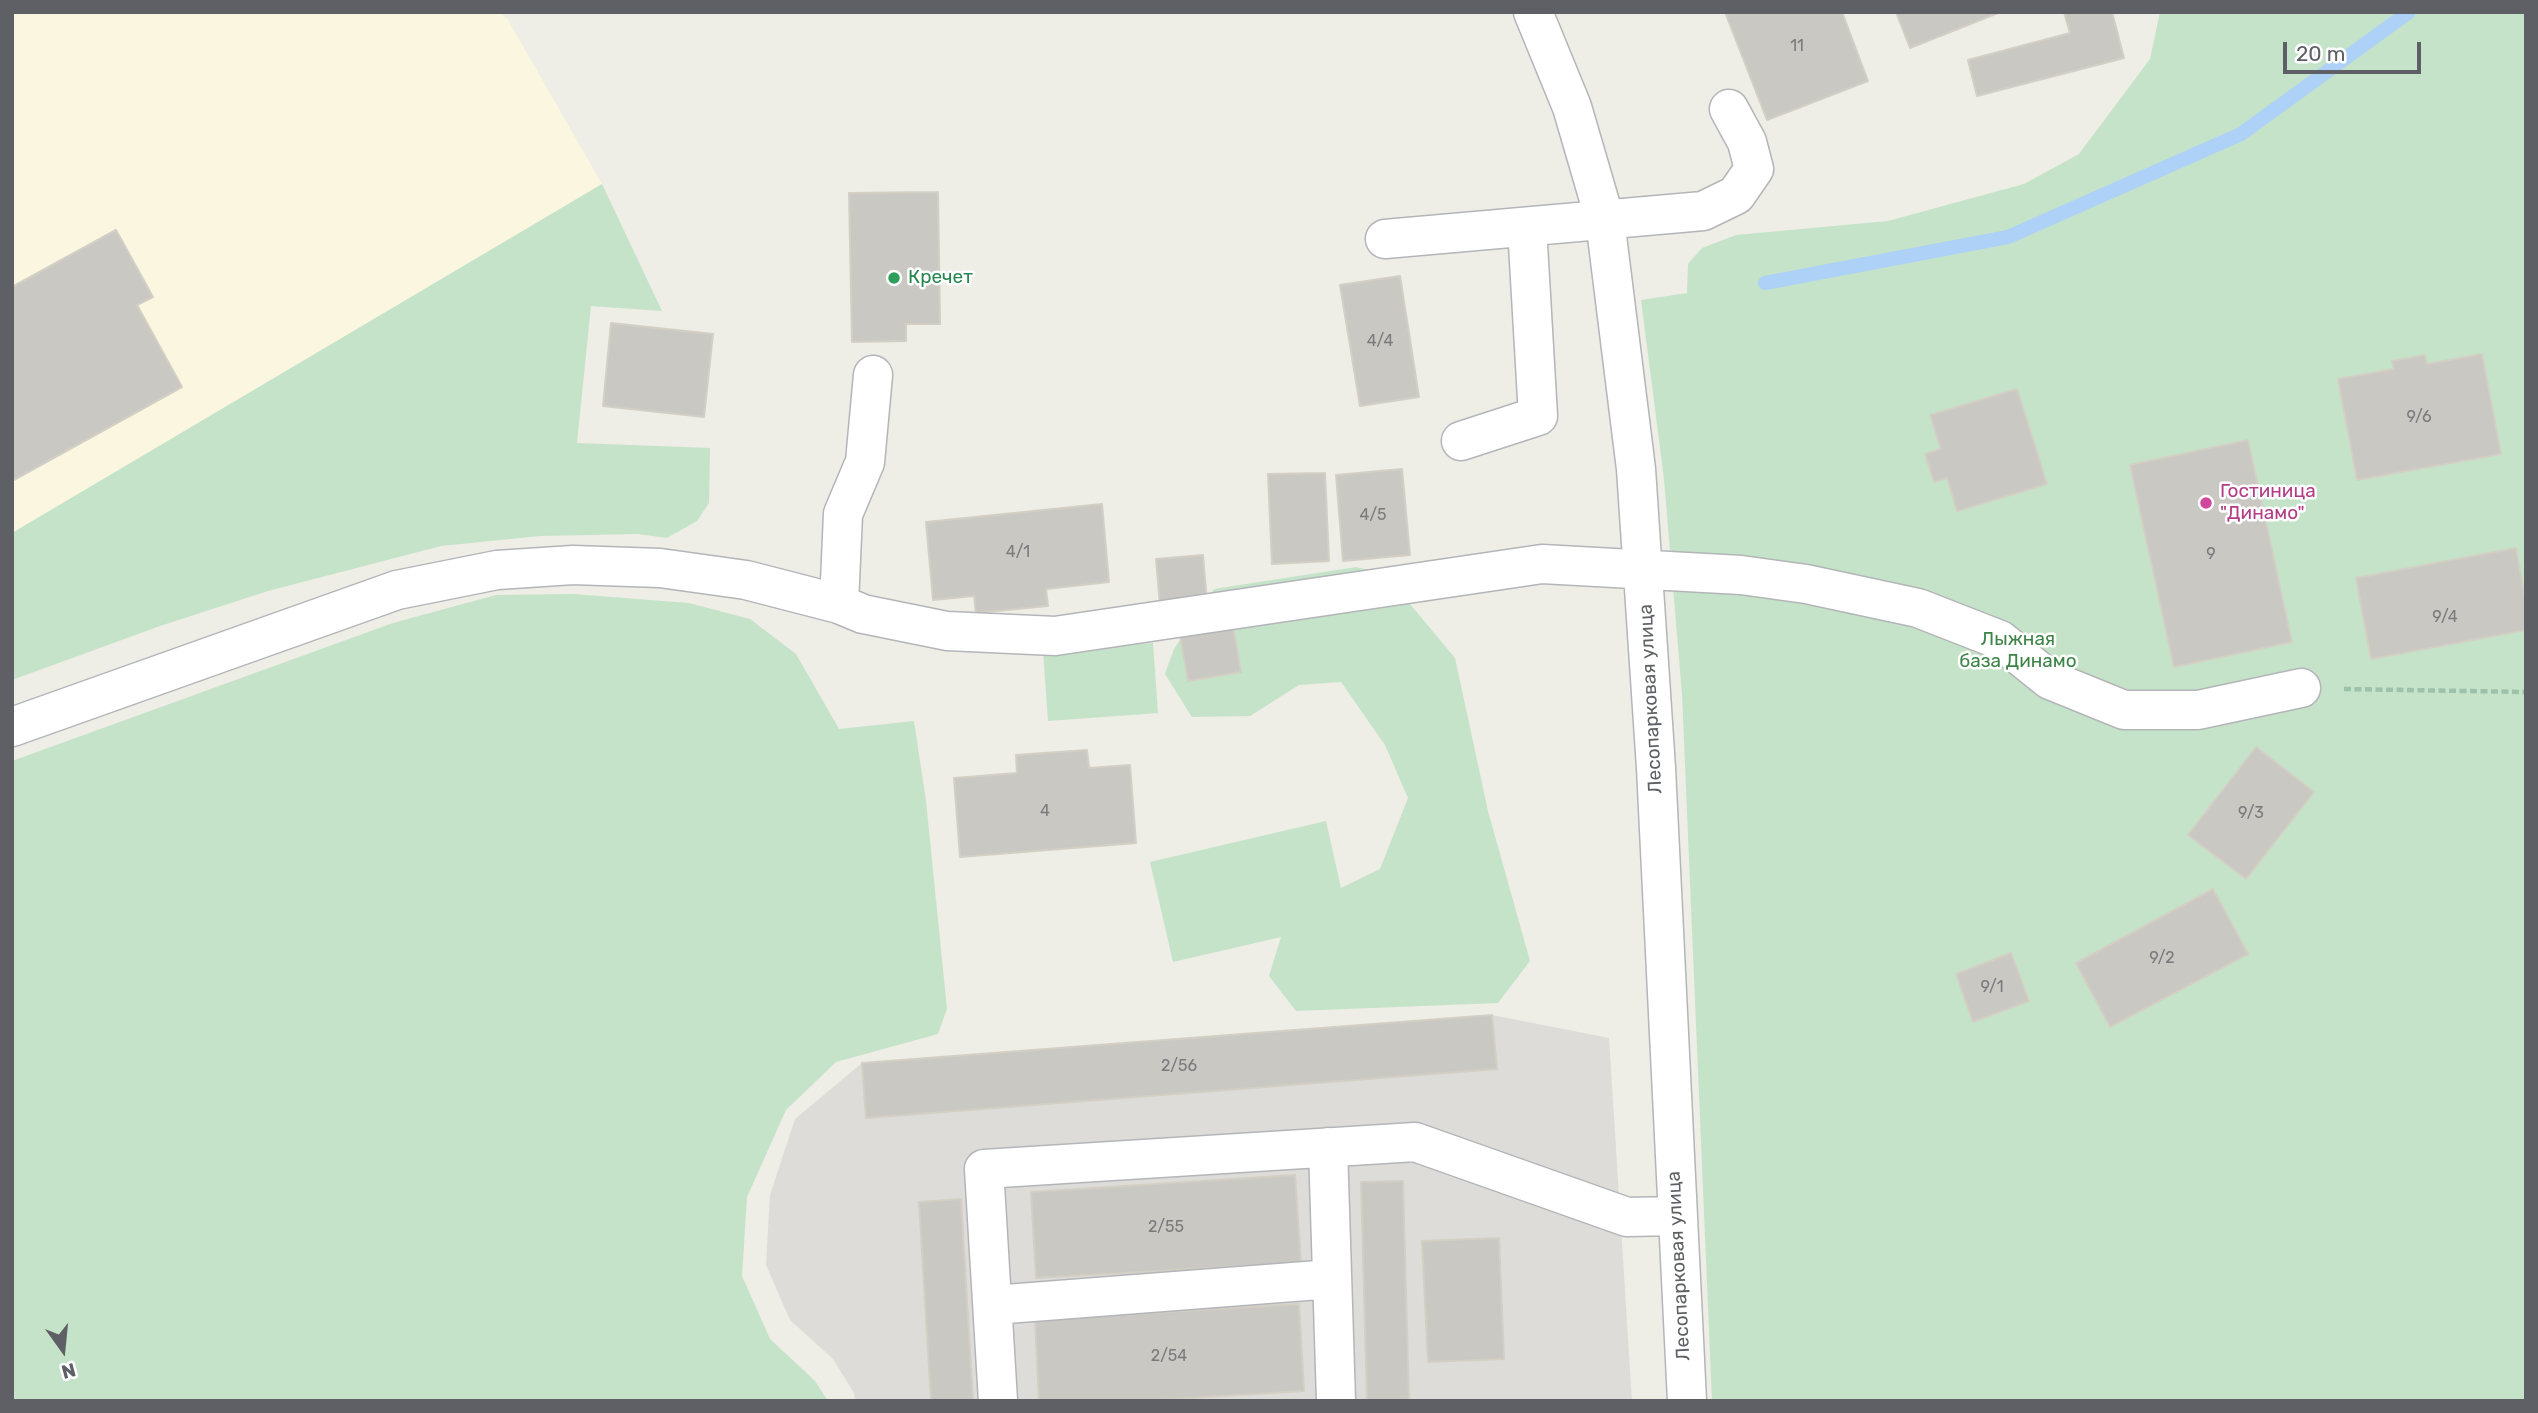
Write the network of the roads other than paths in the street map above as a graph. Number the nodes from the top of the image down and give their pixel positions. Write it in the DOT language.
graph roads {
  1 [pos="1533,12"];
  2 [pos="1729,108"];
  3 [pos="1605,220"];
  4 [pos="1527,227"];
  5 [pos="1385,239"];
  6 [pos="873,374"];
  7 [pos="1461,441"];
  8 [pos="1644,569"];
  9 [pos="839,604"];
  10 [pos="2301,688"];
  11 [pos="12,727"];
  12 [pos="1328,1147"];
  13 [pos="1676,1216"];
  14 [pos="1332,1279"];
  15 [pos="993,1305"];
  16 [pos="999,1401"];
  17 [pos="1336,1401"];
  18 [pos="1687,1401"];
  1 -- 3 [label="street, Лесопарковая улица"];
  2 -- 3 [label="street"];
  3 -- 4 [label="street"];
  3 -- 8 [label="street, Лесопарковая улица"];
  4 -- 5 [label="street"];
  4 -- 7 [label="street"];
  6 -- 9 [label="street"];
  8 -- 9 [label="street"];
  8 -- 10 [label="street"];
  8 -- 13 [label="street, Лесопарковая улица"];
  9 -- 11 [label="street"];
  12 -- 13 [label="street"];
  12 -- 14 [label="street"];
  12 -- 15 [label="street"];
  13 -- 18 [label="street, Лесопарковая улица"];
  14 -- 15 [label="street"];
  14 -- 17 [label="street"];
  15 -- 16 [label="street"];
}
